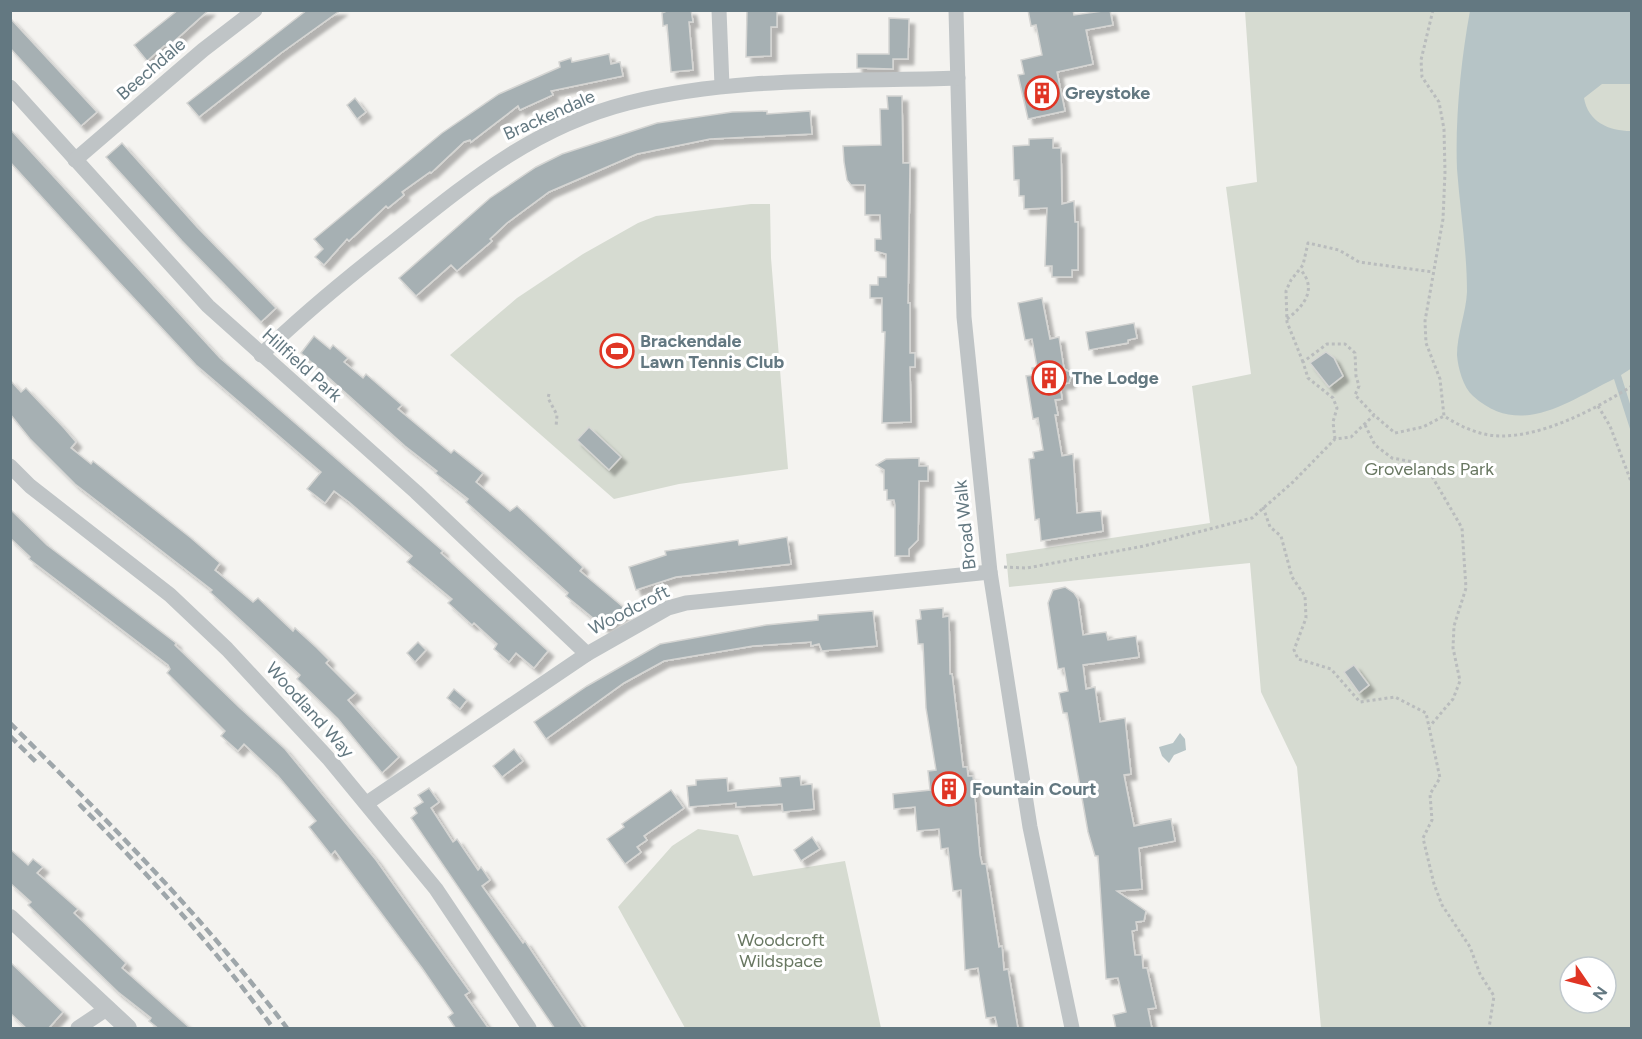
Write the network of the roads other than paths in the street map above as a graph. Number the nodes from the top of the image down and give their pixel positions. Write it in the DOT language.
graph roads {
  1 [pos="255,10"];
  2 [pos="719,10"];
  3 [pos="956,10"];
  4 [pos="958,78"];
  5 [pos="722,86"];
  6 [pos="10,87"];
  7 [pos="75,160"];
  8 [pos="261,355"];
  9 [pos="10,466"];
  10 [pos="990,569"];
  11 [pos="587,654"];
  12 [pos="367,803"];
  13 [pos="10,918"];
  14 [pos="108,1008"];
  15 [pos="78,1029"];
  16 [pos="128,1029"];
  17 [pos="529,1029"];
  18 [pos="1072,1029"];
  1 -- 7 [label="street, Beechdale"];
  2 -- 5 [label="street"];
  3 -- 4 [label="street, Broad Walk"];
  4 -- 5 [label="street, Brackendale"];
  4 -- 10 [label="street, Broad Walk"];
  5 -- 8 [label="street, Brackendale"];
  6 -- 7 [label="street, Hillfield Park"];
  7 -- 8 [label="street, Hillfield Park"];
  8 -- 11 [label="street, Hillfield Park"];
  9 -- 12 [label="street, Woodland Way"];
  10 -- 11 [label="street, Woodcroft"];
  10 -- 18 [label="street, Broad Walk"];
  11 -- 12 [label="street, Woodcroft"];
  12 -- 17 [label="street, Woodland Way"];
  13 -- 14 [label="street"];
  14 -- 15 [label="street"];
  14 -- 16 [label="street"];
}
